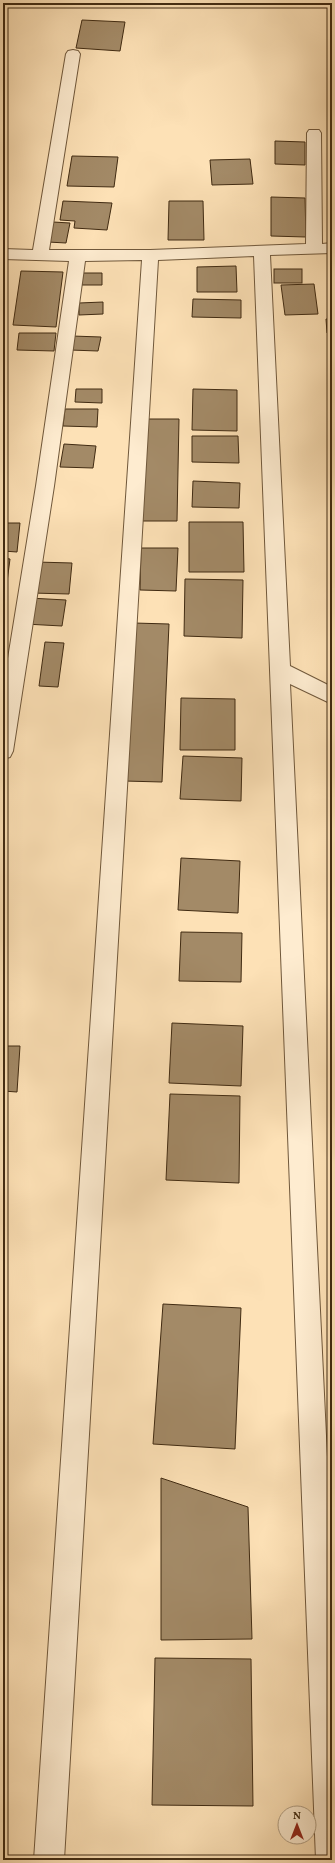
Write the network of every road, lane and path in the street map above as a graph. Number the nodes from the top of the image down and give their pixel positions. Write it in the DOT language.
graph roads {
  1 [pos="74,54"];
  2 [pos="314,132"];
  3 [pos="332,248"];
  4 [pos="314,249"];
  5 [pos="262,252"];
  6 [pos="3,254"];
  7 [pos="40,254"];
  8 [pos="150,255"];
  9 [pos="78,256"];
  10 [pos="280,670"];
  11 [pos="332,696"];
  12 [pos="3,751"];
  13 [pos="49,1860"];
  14 [pos="331,1860"];
  1 -- 7 [label="street"];
  2 -- 4 [label="street"];
  3 -- 4 [label="street"];
  4 -- 5 [label="street"];
  5 -- 8 [label="street"];
  5 -- 10 [label="street"];
  6 -- 7 [label="street"];
  7 -- 9 [label="street"];
  8 -- 9 [label="street"];
  8 -- 13 [label="street"];
  9 -- 12 [label="street"];
  10 -- 11 [label="street"];
  10 -- 14 [label="street"];
}
